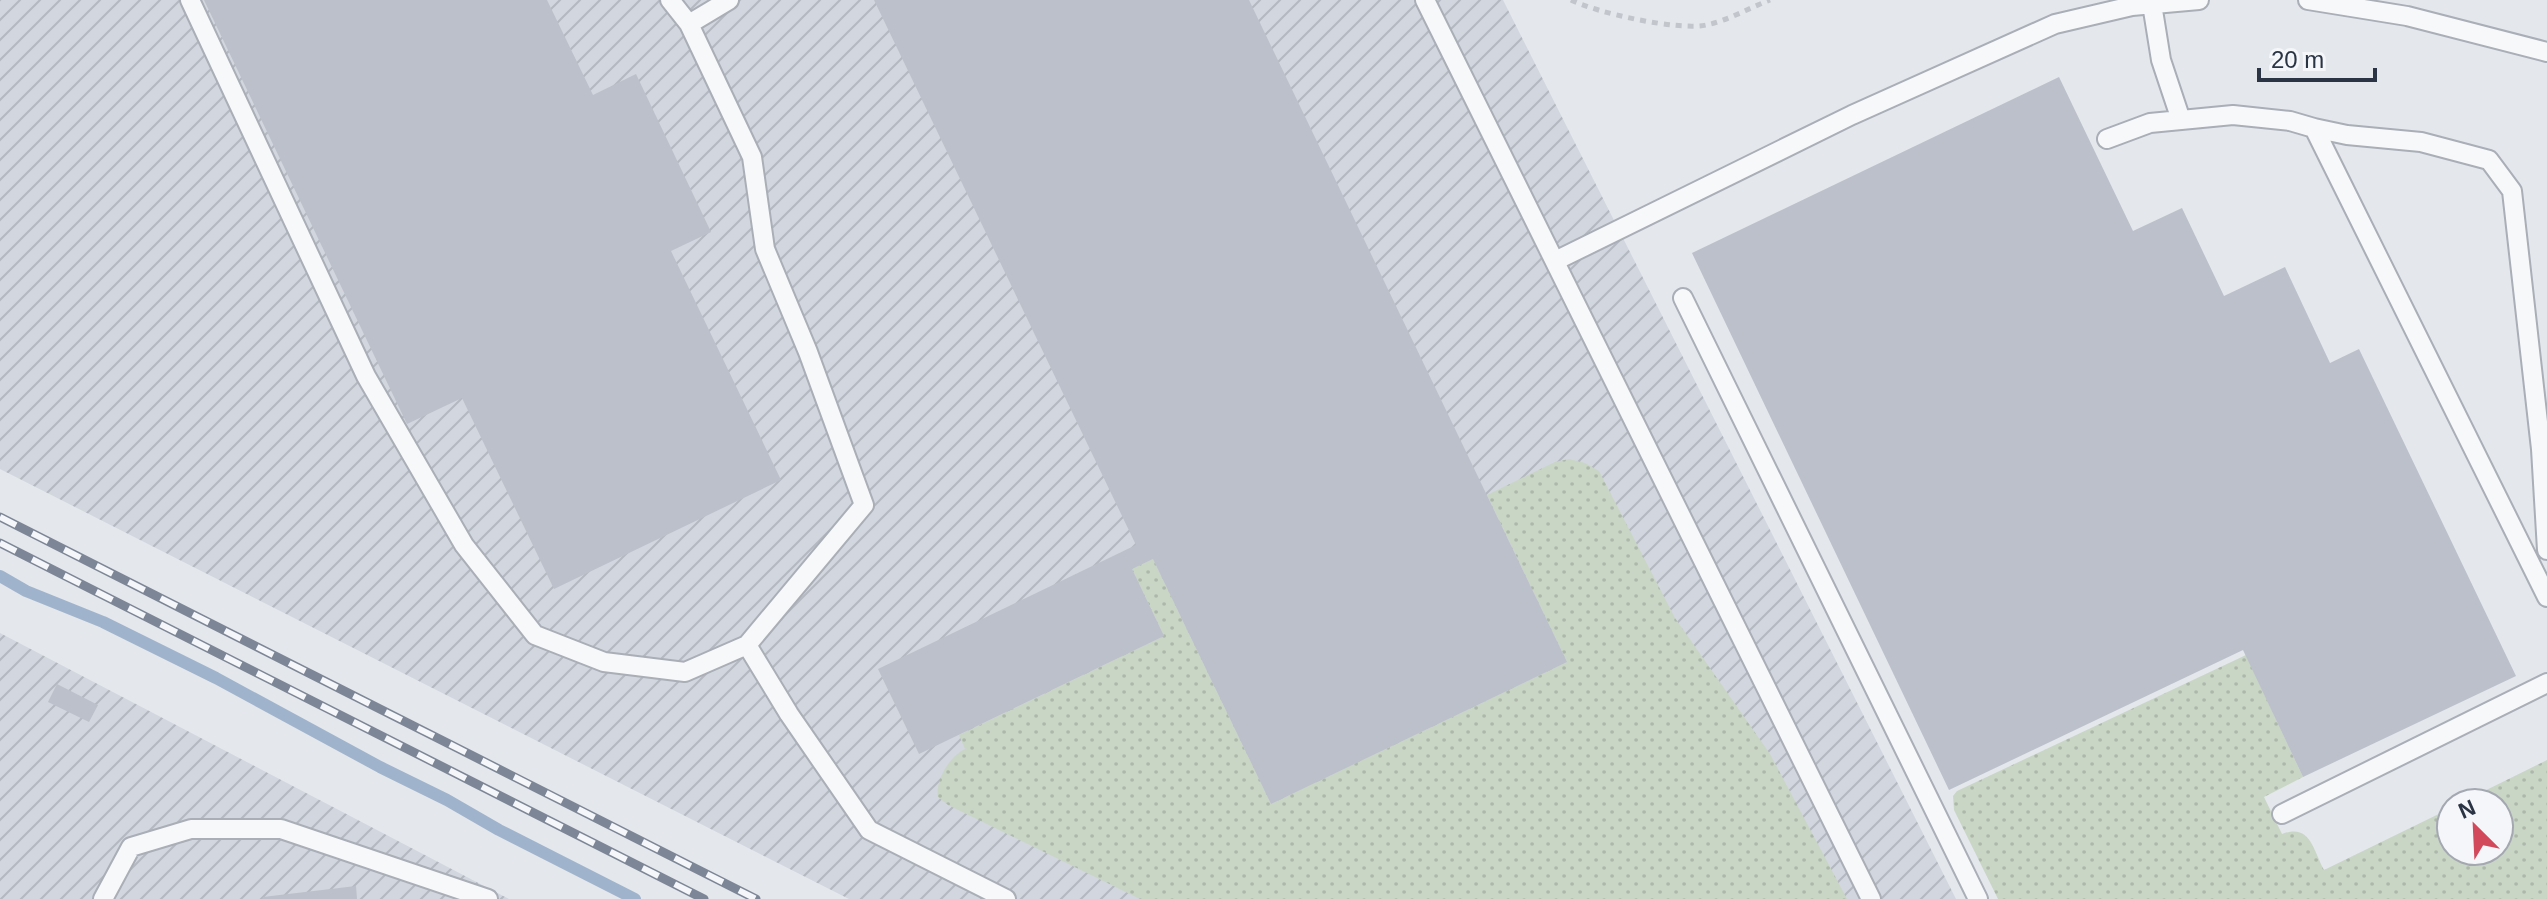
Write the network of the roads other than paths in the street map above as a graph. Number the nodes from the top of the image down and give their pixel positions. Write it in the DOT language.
graph roads {
  1 [pos="190,0"];
  2 [pos="670,0"];
  3 [pos="729,0"];
  4 [pos="1425,0"];
  5 [pos="2199,0"];
  6 [pos="2308,0"];
  7 [pos="2152,4"];
  8 [pos="689,24"];
  9 [pos="2547,52"];
  10 [pos="2181,120"];
  11 [pos="2314,128"];
  12 [pos="2107,139"];
  13 [pos="1555,261"];
  14 [pos="1683,298"];
  15 [pos="2547,550"];
  16 [pos="2547,597"];
  17 [pos="747,645"];
  18 [pos="2547,683"];
  19 [pos="2282,814"];
  20 [pos="103,899"];
  21 [pos="488,899"];
  22 [pos="1006,899"];
  23 [pos="1871,899"];
  24 [pos="1978,899"];
  1 -- 17 [label="lane"];
  2 -- 8 [label="lane"];
  3 -- 8 [label="lane"];
  4 -- 13 [label="lane"];
  5 -- 7 [label="lane"];
  6 -- 9 [label="lane"];
  7 -- 10 [label="lane"];
  7 -- 13 [label="lane"];
  8 -- 17 [label="lane"];
  10 -- 11 [label="lane"];
  10 -- 12 [label="lane"];
  11 -- 15 [label="lane"];
  11 -- 16 [label="lane"];
  13 -- 23 [label="lane"];
  14 -- 24 [label="lane"];
  17 -- 22 [label="lane"];
  18 -- 19 [label="lane"];
  20 -- 21 [label="lane"];
}
